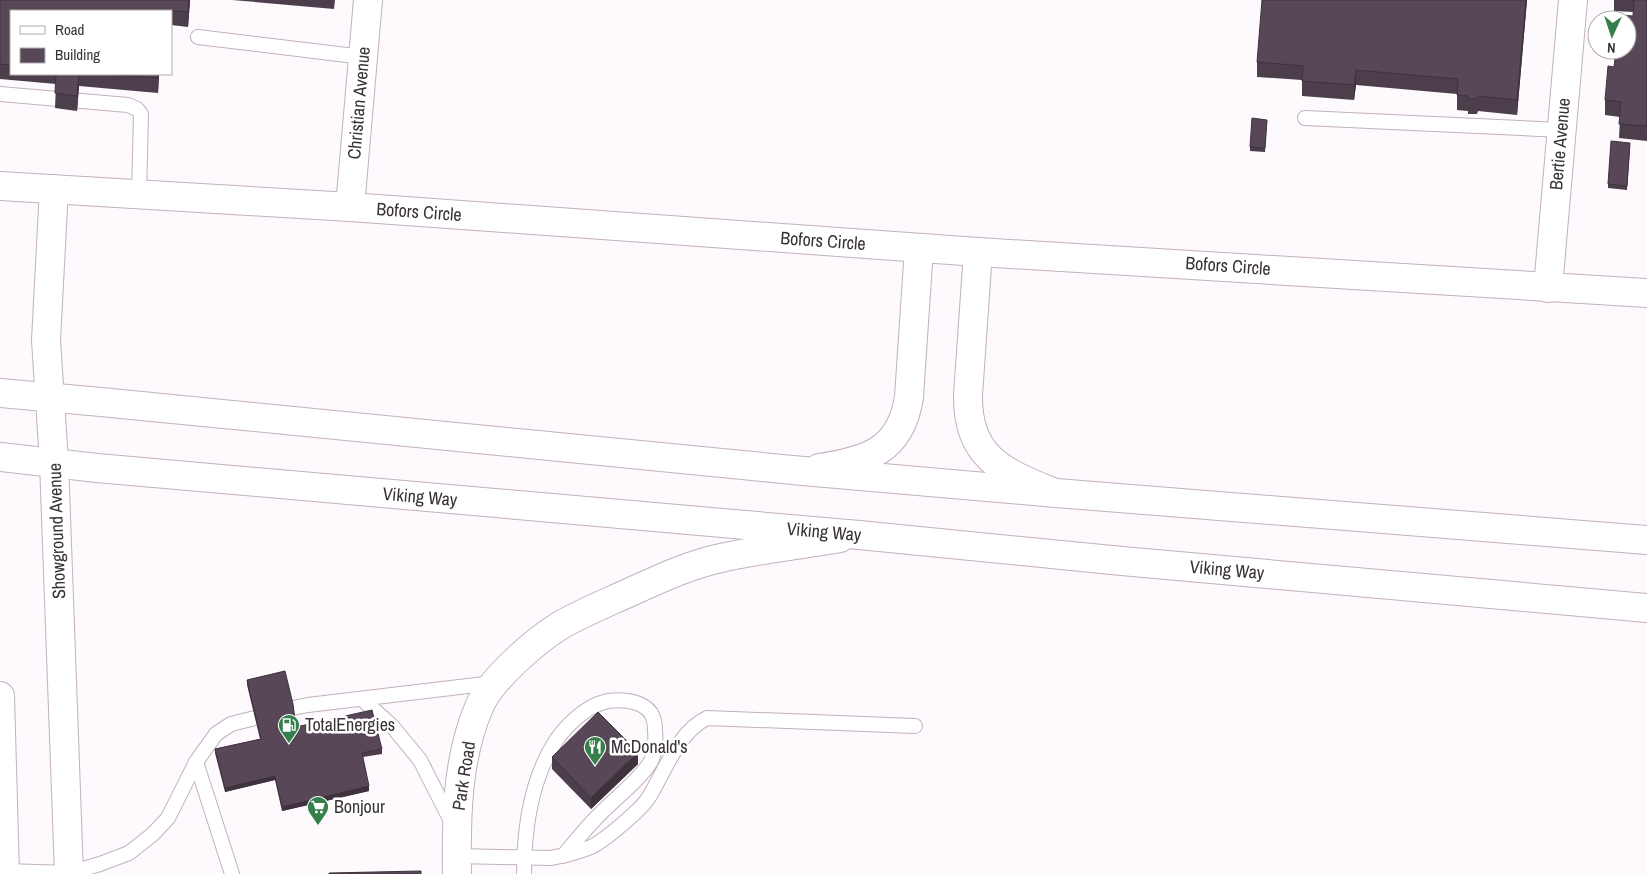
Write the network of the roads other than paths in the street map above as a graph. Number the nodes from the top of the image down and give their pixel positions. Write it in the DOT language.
graph roads {
  1 [pos="368,0"];
  2 [pos="1573,0"];
  3 [pos="198,37"];
  4 [pos="363,57"];
  5 [pos="0,94"];
  6 [pos="1305,118"];
  7 [pos="1562,130"];
  8 [pos="0,186"];
  9 [pos="54,189"];
  10 [pos="139,194"];
  11 [pos="350,207"];
  12 [pos="920,248"];
  13 [pos="978,252"];
  14 [pos="1548,288"];
  15 [pos="1647,293"];
  16 [pos="0,394"];
  17 [pos="49,398"];
  18 [pos="0,457"];
  19 [pos="54,462"];
  20 [pos="803,471"];
  21 [pos="1056,493"];
  22 [pos="859,535"];
  23 [pos="1647,540"];
  24 [pos="1647,608"];
  25 [pos="494,683"];
  26 [pos="0,696"];
  27 [pos="363,700"];
  28 [pos="293,708"];
  29 [pos="255,718"];
  30 [pos="915,726"];
  31 [pos="196,762"];
  32 [pos="456,854"];
  33 [pos="563,856"];
  34 [pos="524,857"];
  35 [pos="5,872"];
  36 [pos="69,873"];
  37 [pos="232,874"];
  38 [pos="524,874"];
  1 -- 4 [label="street, Christian Avenue"];
  2 -- 7 [label="street, Bertie Avenue"];
  3 -- 4 [label="lane"];
  4 -- 11 [label="street, Christian Avenue"];
  5 -- 10 [label="lane"];
  6 -- 7 [label="lane"];
  7 -- 14 [label="street, Bertie Avenue"];
  8 -- 9 [label="street, Bofors Circle"];
  9 -- 10 [label="street, Bofors Circle"];
  9 -- 17 [label="street, Showground Avenue"];
  10 -- 11 [label="street, Bofors Circle"];
  11 -- 12 [label="street, Bofors Circle"];
  12 -- 13 [label="street, Bofors Circle"];
  12 -- 20 [label="street"];
  13 -- 14 [label="street, Bofors Circle"];
  13 -- 21 [label="street"];
  14 -- 15 [label="street, Bofors Circle"];
  16 -- 17 [label="street"];
  17 -- 19 [label="street, Showground Avenue"];
  17 -- 20 [label="street"];
  18 -- 19 [label="street, Viking Way"];
  19 -- 22 [label="street, Viking Way"];
  19 -- 36 [label="street, Showground Avenue"];
  20 -- 21 [label="street"];
  21 -- 23 [label="street"];
  22 -- 24 [label="street, Viking Way"];
  22 -- 25 [label="street, Park Road"];
  25 -- 27 [label="lane"];
  25 -- 32 [label="street, Park Road"];
  26 -- 35 [label="street"];
  27 -- 28 [label="lane"];
  27 -- 32 [label="lane"];
  29 -- 31 [label="lane"];
  30 -- 33 [label="lane"];
  31 -- 36 [label="lane"];
  31 -- 37 [label="lane"];
  32 -- 34 [label="lane"];
  33 -- 34 [label="lane"];
  33 -- 34 [label="lane"];
  34 -- 38 [label="lane"];
  35 -- 36 [label="lane"];
}
